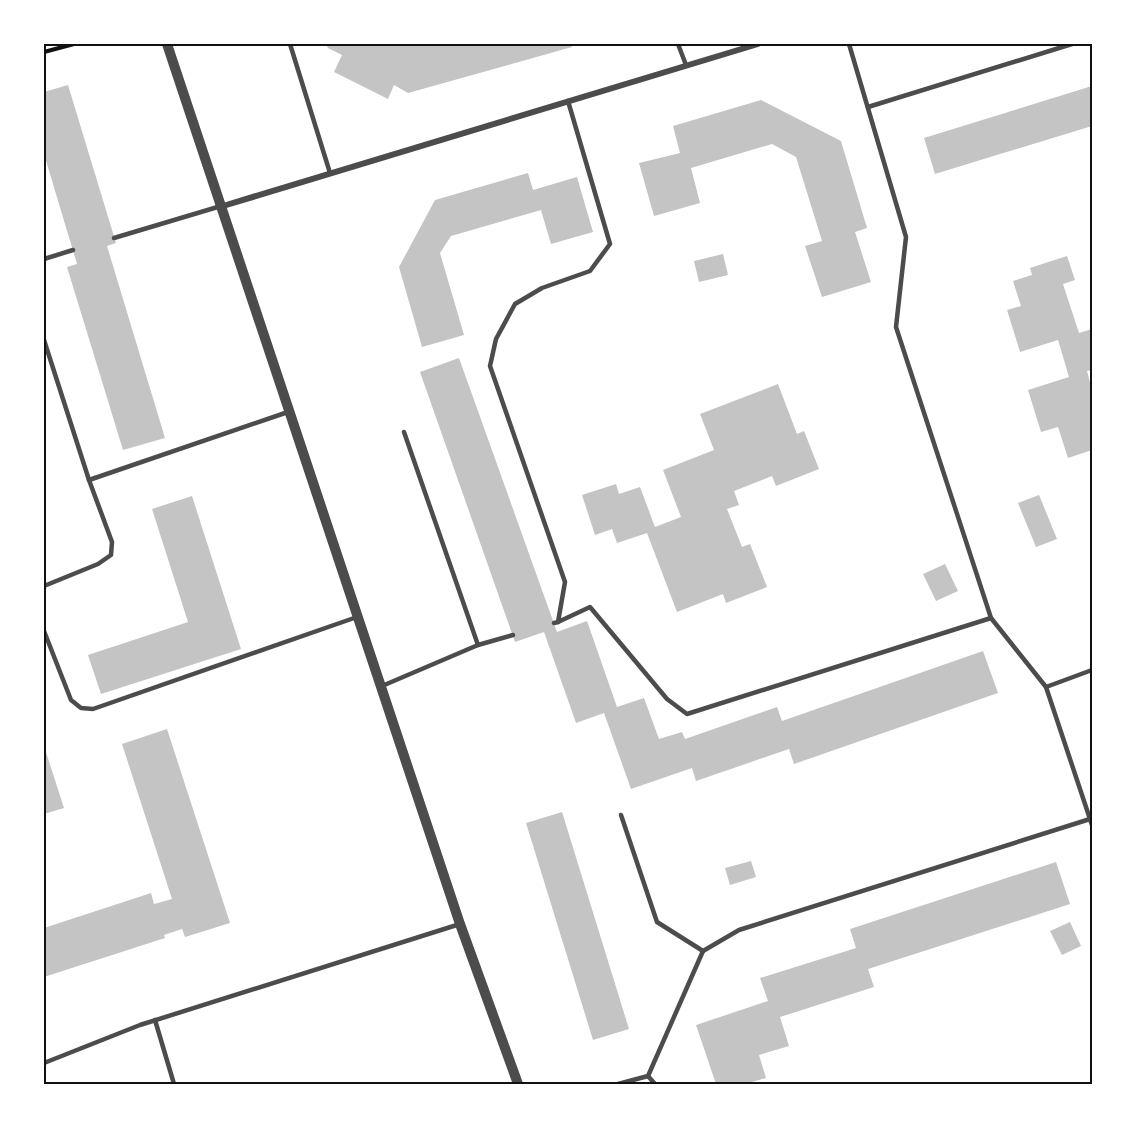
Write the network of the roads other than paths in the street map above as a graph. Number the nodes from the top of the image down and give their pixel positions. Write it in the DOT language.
graph roads {
  1 [pos="167,44"];
  2 [pos="290,44"];
  3 [pos="678,44"];
  4 [pos="758,44"];
  5 [pos="849,44"];
  6 [pos="1072,44"];
  7 [pos="686,65"];
  8 [pos="568,101"];
  9 [pos="868,107"];
  10 [pos="330,173"];
  11 [pos="223,206"];
  12 [pos="114,238"];
  13 [pos="73,250"];
  14 [pos="44,259"];
  15 [pos="44,340"];
  16 [pos="291,411"];
  17 [pos="404,432"];
  18 [pos="89,480"];
  19 [pos="44,586"];
  20 [pos="359,616"];
  21 [pos="991,618"];
  22 [pos="44,632"];
  23 [pos="513,635"];
  24 [pos="478,645"];
  25 [pos="1092,670"];
  26 [pos="382,686"];
  27 [pos="1046,687"];
  28 [pos="621,815"];
  29 [pos="1090,819"];
  30 [pos="1092,825"];
  31 [pos="460,924"];
  32 [pos="703,951"];
  33 [pos="155,1020"];
  34 [pos="44,1063"];
  35 [pos="648,1076"];
  36 [pos="174,1084"];
  37 [pos="518,1084"];
  38 [pos="618,1084"];
  39 [pos="655,1084"];
  1 -- 11 [label="street"];
  2 -- 10 [label="lane"];
  3 -- 7 [label="lane"];
  4 -- 7 [label="street"];
  5 -- 9 [label="lane"];
  6 -- 9 [label="lane"];
  7 -- 8 [label="street"];
  8 -- 10 [label="street"];
  8 -- 21 [label="lane"];
  9 -- 21 [label="lane"];
  10 -- 11 [label="street"];
  11 -- 12 [label="lane"];
  11 -- 16 [label="street"];
  13 -- 14 [label="lane"];
  15 -- 18 [label="lane"];
  16 -- 18 [label="lane"];
  16 -- 20 [label="street"];
  17 -- 24 [label="lane"];
  18 -- 19 [label="lane"];
  20 -- 22 [label="lane"];
  20 -- 26 [label="street"];
  21 -- 27 [label="lane"];
  23 -- 24 [label="lane"];
  24 -- 26 [label="lane"];
  25 -- 27 [label="lane"];
  26 -- 31 [label="street"];
  27 -- 29 [label="lane"];
  28 -- 32 [label="lane"];
  29 -- 30 [label="lane"];
  29 -- 32 [label="lane"];
  31 -- 33 [label="lane"];
  31 -- 37 [label="street"];
  32 -- 35 [label="lane"];
  33 -- 34 [label="lane"];
  33 -- 36 [label="lane"];
  35 -- 38 [label="lane"];
  35 -- 39 [label="lane"];
}
